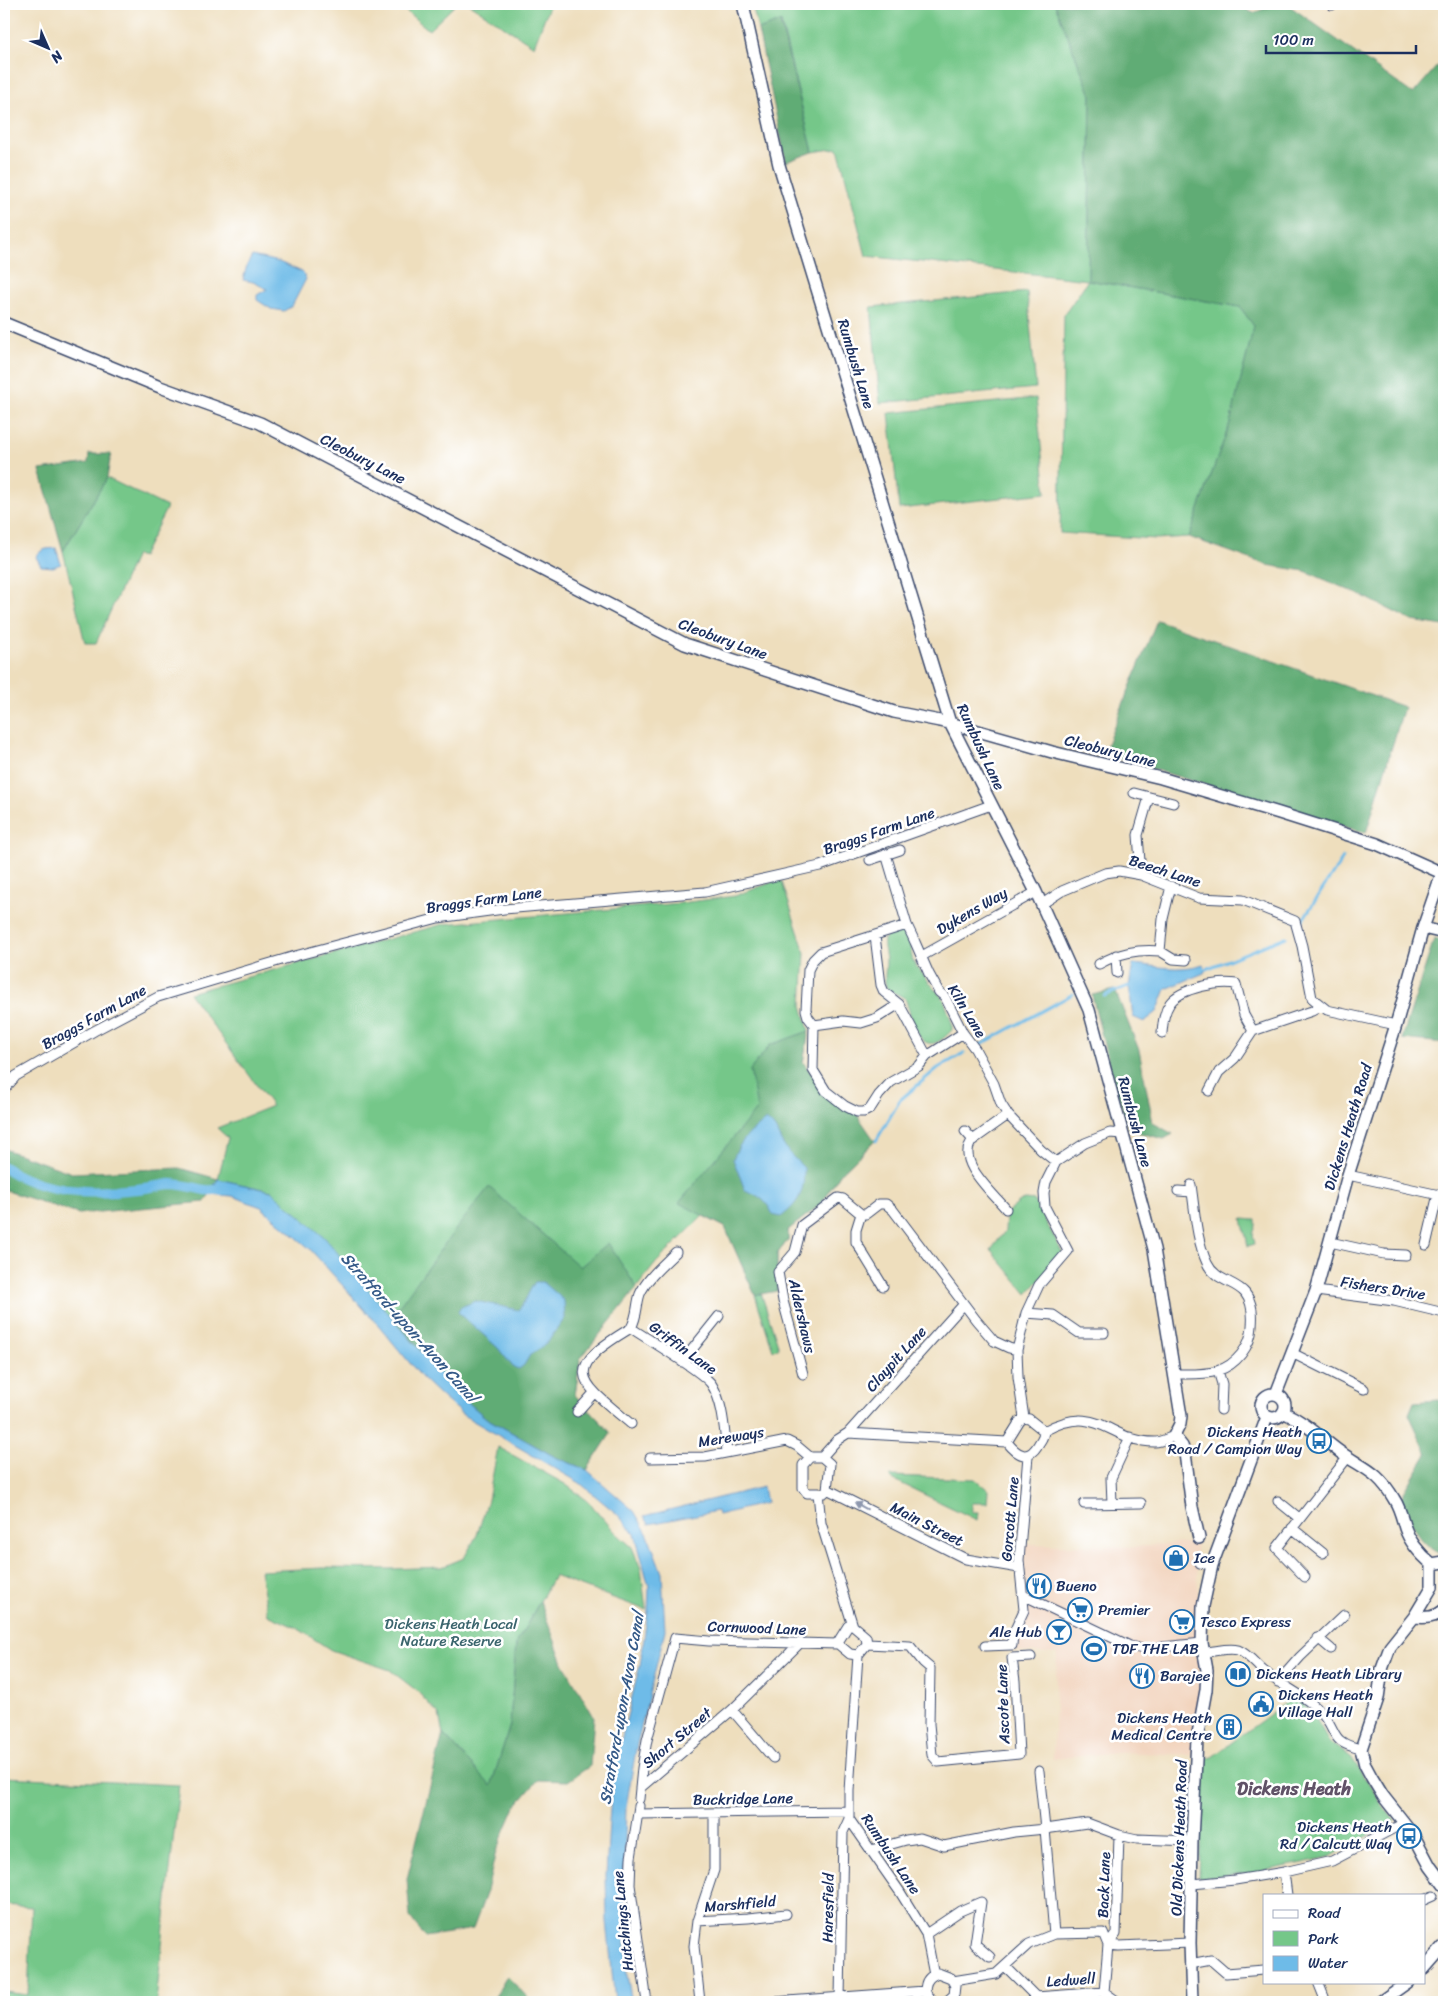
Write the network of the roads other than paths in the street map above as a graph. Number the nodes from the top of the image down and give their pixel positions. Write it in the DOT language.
graph roads {
  1 [pos="743,4"];
  2 [pos="4,323"];
  3 [pos="950,723"];
  4 [pos="1134,793"];
  5 [pos="1149,797"];
  6 [pos="1173,804"];
  7 [pos="991,805"];
  8 [pos="900,850"];
  9 [pos="886,854"];
  10 [pos="870,860"];
  11 [pos="1443,870"];
  12 [pos="1141,875"];
  13 [pos="1170,886"];
  14 [pos="1036,892"];
  15 [pos="1042,904"];
  16 [pos="907,925"];
  17 [pos="1423,928"];
  18 [pos="1444,933"];
  19 [pos="875,936"];
  20 [pos="1160,950"];
  21 [pos="1116,955"];
  22 [pos="922,956"];
  23 [pos="1186,960"];
  24 [pos="1099,964"];
  25 [pos="1117,973"];
  26 [pos="899,1004"];
  27 [pos="1321,1006"];
  28 [pos="1396,1024"];
  29 [pos="814,1025"];
  30 [pos="1253,1031"];
  31 [pos="963,1033"];
  32 [pos="1162,1033"];
  33 [pos="927,1056"];
  34 [pos="4,1090"];
  35 [pos="1209,1091"];
  36 [pos="1008,1115"];
  37 [pos="965,1131"];
  38 [pos="1122,1134"];
  39 [pos="973,1140"];
  40 [pos="1056,1162"];
  41 [pos="1348,1175"];
  42 [pos="1178,1191"];
  43 [pos="1441,1195"];
  44 [pos="1434,1206"];
  45 [pos="1006,1209"];
  46 [pos="1444,1209"];
  47 [pos="861,1214"];
  48 [pos="1330,1242"];
  49 [pos="1426,1245"];
  50 [pos="676,1252"];
  51 [pos="1406,1255"];
  52 [pos="883,1286"];
  53 [pos="1316,1291"];
  54 [pos="964,1304"];
  55 [pos="1026,1313"];
  56 [pos="1444,1313"];
  57 [pos="719,1316"];
  58 [pos="631,1328"];
  59 [pos="1104,1333"];
  60 [pos="1017,1350"];
  61 [pos="1292,1352"];
  62 [pos="682,1362"];
  63 [pos="1218,1371"];
  64 [pos="803,1374"];
  65 [pos="1175,1374"];
  66 [pos="1364,1389"];
  67 [pos="594,1393"];
  68 [pos="1276,1394"];
  69 [pos="1220,1410"];
  70 [pos="577,1412"];
  71 [pos="1283,1412"];
  72 [pos="1267,1417"];
  73 [pos="1024,1418"];
  74 [pos="631,1424"];
  75 [pos="1044,1431"];
  76 [pos="848,1433"];
  77 [pos="1174,1436"];
  78 [pos="1130,1437"];
  79 [pos="1007,1442"];
  80 [pos="727,1452"];
  81 [pos="1028,1456"];
  82 [pos="810,1457"];
  83 [pos="822,1457"];
  84 [pos="1348,1457"];
  85 [pos="650,1458"];
  86 [pos="827,1489"];
  87 [pos="818,1493"];
  88 [pos="1278,1501"];
  89 [pos="1112,1503"];
  90 [pos="1141,1503"];
  91 [pos="1084,1504"];
  92 [pos="1299,1518"];
  93 [pos="1292,1528"];
  94 [pos="1199,1538"];
  95 [pos="1323,1553"];
  96 [pos="1444,1562"];
  97 [pos="1200,1563"];
  98 [pos="1432,1564"];
  99 [pos="1212,1565"];
  100 [pos="1019,1568"];
  101 [pos="1305,1577"];
  102 [pos="1023,1595"];
  103 [pos="1344,1615"];
  104 [pos="1442,1616"];
  105 [pos="1414,1617"];
  106 [pos="853,1626"];
  107 [pos="675,1638"];
  108 [pos="1318,1638"];
  109 [pos="800,1644"];
  110 [pos="838,1644"];
  111 [pos="867,1644"];
  112 [pos="985,1646"];
  113 [pos="1203,1647"];
  114 [pos="1331,1649"];
  115 [pos="858,1655"];
  116 [pos="1031,1657"];
  117 [pos="1278,1682"];
  118 [pos="732,1710"];
  119 [pos="1361,1749"];
  120 [pos="772,1758"];
  121 [pos="1038,1771"];
  122 [pos="640,1788"];
  123 [pos="639,1806"];
  124 [pos="714,1814"];
  125 [pos="848,1815"];
  126 [pos="1404,1822"];
  127 [pos="1045,1829"];
  128 [pos="1119,1836"];
  129 [pos="1192,1841"];
  130 [pos="871,1850"];
  131 [pos="1284,1872"];
  132 [pos="1192,1884"];
  133 [pos="1444,1885"];
  134 [pos="1287,1894"];
  135 [pos="1433,1896"];
  136 [pos="1426,1899"];
  137 [pos="786,1914"];
  138 [pos="697,1921"];
  139 [pos="926,1934"];
  140 [pos="1054,1934"];
  141 [pos="1190,1942"];
  142 [pos="1108,1945"];
  143 [pos="1444,1946"];
  144 [pos="998,1964"];
  145 [pos="1190,1964"];
  146 [pos="1426,1967"];
  147 [pos="1263,1970"];
  148 [pos="934,1975"];
  149 [pos="953,1981"];
  150 [pos="1319,1984"];
  151 [pos="1405,1984"];
  152 [pos="925,1991"];
  153 [pos="1104,1992"];
  154 [pos="1324,1997"];
  155 [pos="840,1998"];
  156 [pos="646,2002"];
  157 [pos="700,2002"];
  158 [pos="774,2002"];
  159 [pos="934,2002"];
  160 [pos="947,2002"];
  161 [pos="1118,2002"];
  162 [pos="1192,2002"];
  163 [pos="1380,2002"];
  1 -- 3 [label="street, Rumbush Lane"];
  2 -- 3 [label="street, Cleobury Lane"];
  3 -- 7 [label="street, Rumbush Lane"];
  3 -- 11 [label="street, Cleobury Lane"];
  4 -- 5 [label="street"];
  5 -- 6 [label="street"];
  5 -- 12 [label="street"];
  7 -- 14 [label="street, Rumbush Lane"];
  7 -- 34 [label="street, Braggs Farm Lane"];
  8 -- 9 [label="street"];
  9 -- 10 [label="street"];
  9 -- 16 [label="street, Kiln Lane"];
  11 -- 17 [label="street, Dickens Heath Road"];
  12 -- 13 [label="street, Beech Lane"];
  12 -- 15 [label="street, Beech Lane"];
  13 -- 20 [label="street"];
  13 -- 27 [label="street, Beech Lane"];
  14 -- 15 [label="street, Rumbush Lane"];
  14 -- 22 [label="street, Dykens Way"];
  15 -- 38 [label="street, Rumbush Lane"];
  16 -- 19 [label="street"];
  16 -- 22 [label="street, Kiln Lane"];
  17 -- 18 [label="street"];
  17 -- 28 [label="street, Dickens Heath Road"];
  19 -- 26 [label="street"];
  19 -- 29 [label="street"];
  20 -- 21 [label="street"];
  20 -- 23 [label="street"];
  21 -- 24 [label="street"];
  21 -- 25 [label="street"];
  22 -- 31 [label="street, Kiln Lane"];
  26 -- 29 [label="street"];
  26 -- 33 [label="street"];
  27 -- 28 [label="street"];
  27 -- 30 [label="street"];
  28 -- 41 [label="street, Dickens Heath Road"];
  29 -- 33 [label="street"];
  30 -- 32 [label="street"];
  30 -- 35 [label="street"];
  31 -- 33 [label="street"];
  31 -- 36 [label="street, Kiln Lane"];
  36 -- 39 [label="street"];
  36 -- 40 [label="street, Kiln Lane"];
  37 -- 39 [label="street"];
  38 -- 40 [label="street"];
  38 -- 65 [label="street, Rumbush Lane"];
  39 -- 45 [label="street"];
  40 -- 55 [label="street"];
  41 -- 43 [label="street"];
  41 -- 48 [label="street, Dickens Heath Road"];
  42 -- 63 [label="street"];
  43 -- 44 [label="street"];
  44 -- 46 [label="street"];
  44 -- 49 [label="street"];
  47 -- 52 [label="street"];
  47 -- 54 [label="street"];
  47 -- 64 [label="street, Aldershaws"];
  48 -- 51 [label="street"];
  48 -- 53 [label="street, Dickens Heath Road"];
  50 -- 58 [label="street, Griffin Lane"];
  53 -- 56 [label="street, Fishers Drive"];
  53 -- 61 [label="street, Dickens Heath Road"];
  54 -- 60 [label="street"];
  54 -- 76 [label="street, Claypit Lane"];
  55 -- 59 [label="street"];
  55 -- 60 [label="street"];
  57 -- 62 [label="street"];
  58 -- 62 [label="street, Griffin Lane"];
  58 -- 67 [label="street, Griffin Lane"];
  60 -- 73 [label="street"];
  61 -- 66 [label="street"];
  61 -- 68 [label="street, Dickens Heath Road"];
  62 -- 80 [label="street, Griffin Lane"];
  63 -- 65 [label="street"];
  63 -- 69 [label="street"];
  65 -- 77 [label="street, Rumbush Lane"];
  67 -- 70 [label="street"];
  67 -- 74 [label="street, Griffin Lane"];
  68 -- 71 [label="street"];
  68 -- 72 [label="street"];
  71 -- 72 [label="street"];
  71 -- 84 [label="street"];
  72 -- 99 [label="street, Old Dickens Heath Road"];
  73 -- 75 [label="street"];
  73 -- 79 [label="street"];
  75 -- 78 [label="street"];
  75 -- 81 [label="street"];
  76 -- 79 [label="street"];
  76 -- 83 [label="street"];
  77 -- 78 [label="street"];
  77 -- 94 [label="street"];
  78 -- 89 [label="street"];
  79 -- 81 [label="street"];
  80 -- 82 [label="street, Mereways"];
  80 -- 85 [label="street, Mereways"];
  81 -- 100 [label="street, Gorcott Lane"];
  82 -- 83 [label="street"];
  82 -- 87 [label="street"];
  83 -- 86 [label="street"];
  84 -- 92 [label="street"];
  84 -- 98 [label="street"];
  86 -- 87 [label="street"];
  100 -- 86 [label="street, Main Street, one-way"];
  87 -- 106 [label="street"];
  88 -- 92 [label="street"];
  89 -- 90 [label="street"];
  89 -- 91 [label="street"];
  92 -- 93 [label="street"];
  93 -- 95 [label="street"];
  93 -- 101 [label="street"];
  96 -- 98 [label="street"];
  97 -- 99 [label="street"];
  98 -- 105 [label="street"];
  99 -- 113 [label="street, Old Dickens Heath Road"];
  100 -- 102 [label="street, Gorcott Lane"];
  102 -- 112 [label="street, Gorcott Lane"];
  102 -- 113 [label="street"];
  103 -- 108 [label="street"];
  104 -- 105 [label="street"];
  105 -- 119 [label="street"];
  106 -- 110 [label="street"];
  106 -- 111 [label="street"];
  107 -- 109 [label="street, Cornwood Lane"];
  107 -- 122 [label="street, Hutchings Lane"];
  108 -- 114 [label="street"];
  108 -- 117 [label="street"];
  109 -- 110 [label="street, Cornwood Lane"];
  109 -- 118 [label="street, Short Street"];
  110 -- 115 [label="street"];
  111 -- 115 [label="street"];
  111 -- 116 [label="street, Ascote Lane"];
  113 -- 117 [label="street"];
  113 -- 129 [label="street, Old Dickens Heath Road"];
  115 -- 125 [label="street, Rumbush Lane"];
  117 -- 119 [label="street"];
  118 -- 120 [label="street, Short Street"];
  118 -- 122 [label="street, Short Street"];
  119 -- 126 [label="street"];
  121 -- 127 [label="street"];
  122 -- 123 [label="street, Hutchings Lane"];
  123 -- 124 [label="street, Buckridge Lane"];
  123 -- 156 [label="street, Hutchings Lane"];
  124 -- 125 [label="street, Buckridge Lane"];
  124 -- 138 [label="street, Marshfield"];
  125 -- 130 [label="street, Rumbush Lane"];
  125 -- 155 [label="street, Haresfield"];
  126 -- 131 [label="street"];
  126 -- 133 [label="street"];
  127 -- 128 [label="street"];
  127 -- 130 [label="street"];
  127 -- 140 [label="street"];
  128 -- 129 [label="street"];
  128 -- 142 [label="street, Back Lane"];
  129 -- 132 [label="street, Old Dickens Heath Road"];
  130 -- 139 [label="street, Rumbush Lane"];
  131 -- 132 [label="street"];
  131 -- 134 [label="street"];
  132 -- 141 [label="street, Old Dickens Heath Road"];
  135 -- 136 [label="street"];
  137 -- 138 [label="street, Marshfield"];
  138 -- 157 [label="street, Marshfield"];
  139 -- 144 [label="street, Ledwell"];
  139 -- 148 [label="street, Rumbush Lane"];
  140 -- 142 [label="street"];
  140 -- 144 [label="street"];
  141 -- 142 [label="street"];
  141 -- 145 [label="street, Old Dickens Heath Road"];
  142 -- 153 [label="street, Back Lane"];
  143 -- 146 [label="street"];
  144 -- 149 [label="street"];
  144 -- 153 [label="street, Ledwell"];
  145 -- 147 [label="street"];
  145 -- 162 [label="street, Old Dickens Heath Road"];
  148 -- 149 [label="street"];
  148 -- 152 [label="street"];
  149 -- 160 [label="street"];
  150 -- 154 [label="street"];
  151 -- 163 [label="street"];
  152 -- 155 [label="street"];
  152 -- 159 [label="street"];
  153 -- 161 [label="street, Ledwell"];
  155 -- 158 [label="street"];
}
